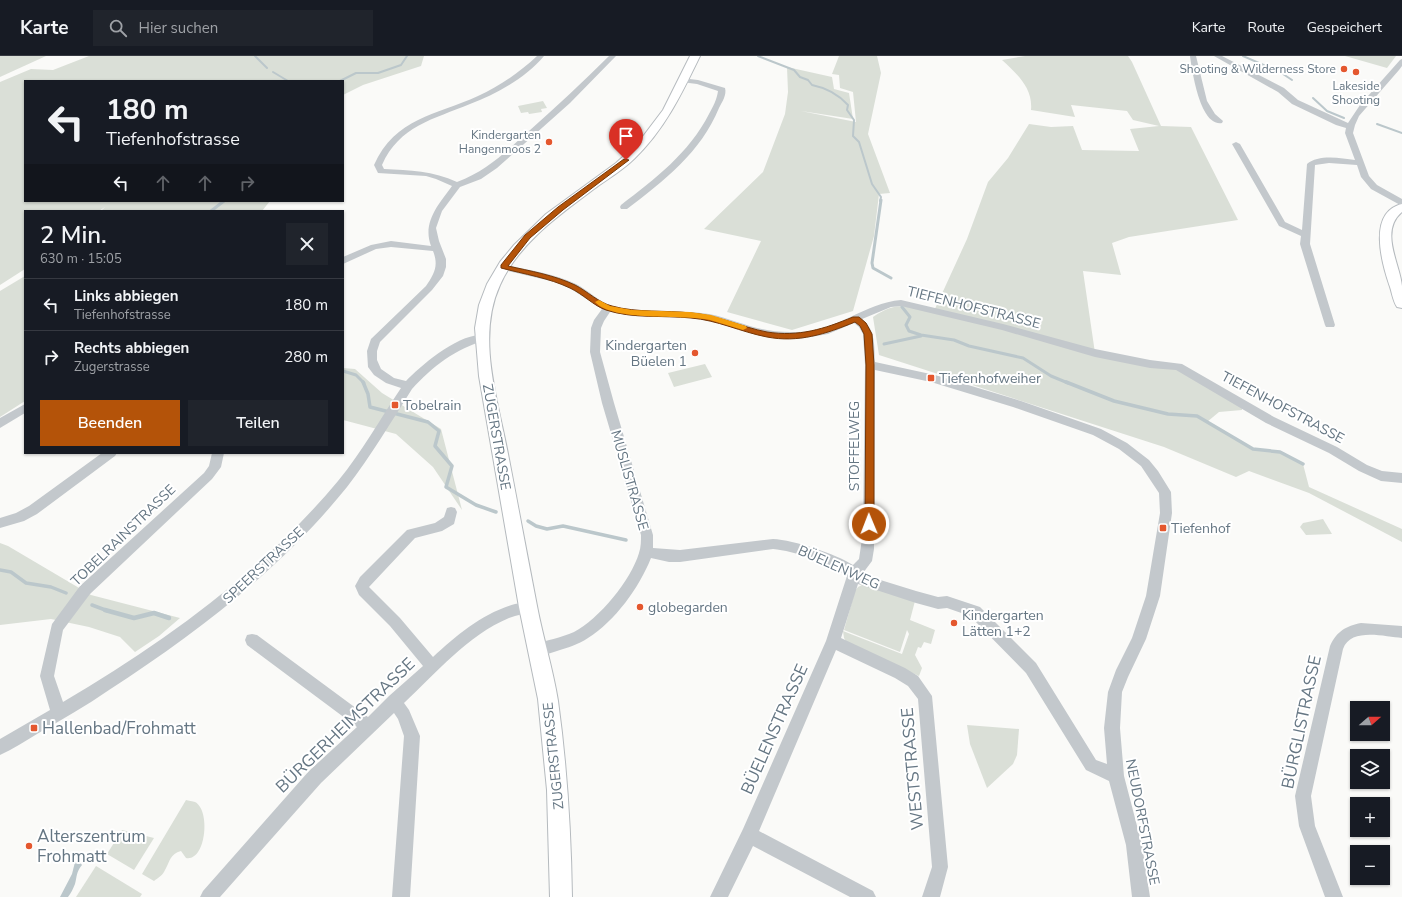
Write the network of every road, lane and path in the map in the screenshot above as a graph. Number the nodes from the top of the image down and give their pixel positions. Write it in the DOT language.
graph roads {
  1 [pos="541,56"];
  2 [pos="613,56"];
  3 [pos="695,56"];
  4 [pos="1193,56"];
  5 [pos="1217,56"];
  6 [pos="1402,61"];
  7 [pos="684,80"];
  8 [pos="1219,121"];
  9 [pos="1349,126"];
  10 [pos="1236,144"];
  11 [pos="1358,163"];
  12 [pos="457,185"];
  13 [pos="1402,203"];
  14 [pos="624,207"];
  15 [pos="1402,207"];
  16 [pos="1304,234"];
  17 [pos="437,249"];
  18 [pos="344,262"];
  19 [pos="503,267"];
  20 [pos="1402,304"];
  21 [pos="608,308"];
  22 [pos="856,319"];
  23 [pos="1330,325"];
  24 [pos="482,338"];
  25 [pos="870,365"];
  26 [pos="408,386"];
  27 [pos="24,409"];
  28 [pos="0,424"];
  29 [pos="110,454"];
  30 [pos="218,454"];
  31 [pos="1402,478"];
  32 [pos="451,512"];
  33 [pos="0,523"];
  34 [pos="646,552"];
  35 [pos="854,573"];
  36 [pos="528,607"];
  37 [pos="1402,632"];
  38 [pos="252,640"];
  39 [pos="833,641"];
  40 [pos="538,650"];
  41 [pos="432,667"];
  42 [pos="394,702"];
  43 [pos="59,713"];
  44 [pos="368,726"];
  45 [pos="0,747"];
  46 [pos="1116,776"];
  47 [pos="749,835"];
  48 [pos="209,897"];
  49 [pos="401,897"];
  50 [pos="561,897"];
  51 [pos="719,897"];
  52 [pos="867,897"];
  53 [pos="931,897"];
  54 [pos="1141,897"];
  55 [pos="1334,897"];
  1 -- 12 [label="street"];
  2 -- 12 [label="street"];
  3 -- 7 [label="main road, ZUGERSTRASSE"];
  4 -- 8 [label="street"];
  5 -- 9 [label="street"];
  6 -- 9 [label="street"];
  7 -- 14 [label="street"];
  7 -- 19 [label="main road, ZUGERSTRASSE"];
  9 -- 11 [label="street"];
  10 -- 16 [label="street"];
  11 -- 13 [label="street"];
  11 -- 16 [label="street"];
  12 -- 17 [label="street"];
  15 -- 20 [label="main road"];
  16 -- 23 [label="street"];
  17 -- 18 [label="street"];
  17 -- 26 [label="street"];
  19 -- 21 [label="street, TIEFENHOFSTRASSE"];
  19 -- 24 [label="main road, ZUGERSTRASSE"];
  21 -- 22 [label="street, TIEFENHOFSTRASSE"];
  21 -- 34 [label="street, MUSLISTRASSE"];
  22 -- 25 [label="street, STOFFELWEG"];
  22 -- 31 [label="street, TIEFENHOFSTRASSE"];
  24 -- 26 [label="street, SPEERSTRASSE"];
  24 -- 36 [label="main road, ZUGERSTRASSE"];
  25 -- 35 [label="street, STOFFELWEG"];
  25 -- 46 [label="street, NEUDORFSTRASSE"];
  26 -- 43 [label="street, SPEERSTRASSE"];
  27 -- 28 [label="street"];
  29 -- 33 [label="street"];
  30 -- 43 [label="street, TOBELRAINSTRASSE"];
  32 -- 41 [label="street"];
  34 -- 35 [label="street, BÜELENWEG"];
  34 -- 40 [label="street, MUSLISTRASSE"];
  35 -- 39 [label="street, BÜELENSTRASSE"];
  35 -- 46 [label="street, BÜELENWEG"];
  36 -- 40 [label="main road, ZUGERSTRASSE"];
  36 -- 41 [label="street, BÜRGERHEIMSTRASSE"];
  37 -- 55 [label="street, BÜRGLISTRASSE"];
  38 -- 44 [label="street"];
  39 -- 47 [label="street, BÜELENSTRASSE"];
  39 -- 53 [label="street, WESTSTRASSE"];
  40 -- 50 [label="main road, ZUGERSTRASSE"];
  41 -- 42 [label="street, BÜRGERHEIMSTRASSE"];
  42 -- 44 [label="street, BÜRGERHEIMSTRASSE"];
  42 -- 49 [label="street"];
  43 -- 45 [label="street, SPEERSTRASSE"];
  44 -- 48 [label="street, BÜRGERHEIMSTRASSE"];
  46 -- 54 [label="street, NEUDORFSTRASSE"];
  47 -- 51 [label="street, BÜELENSTRASSE"];
  47 -- 52 [label="street"];
}
